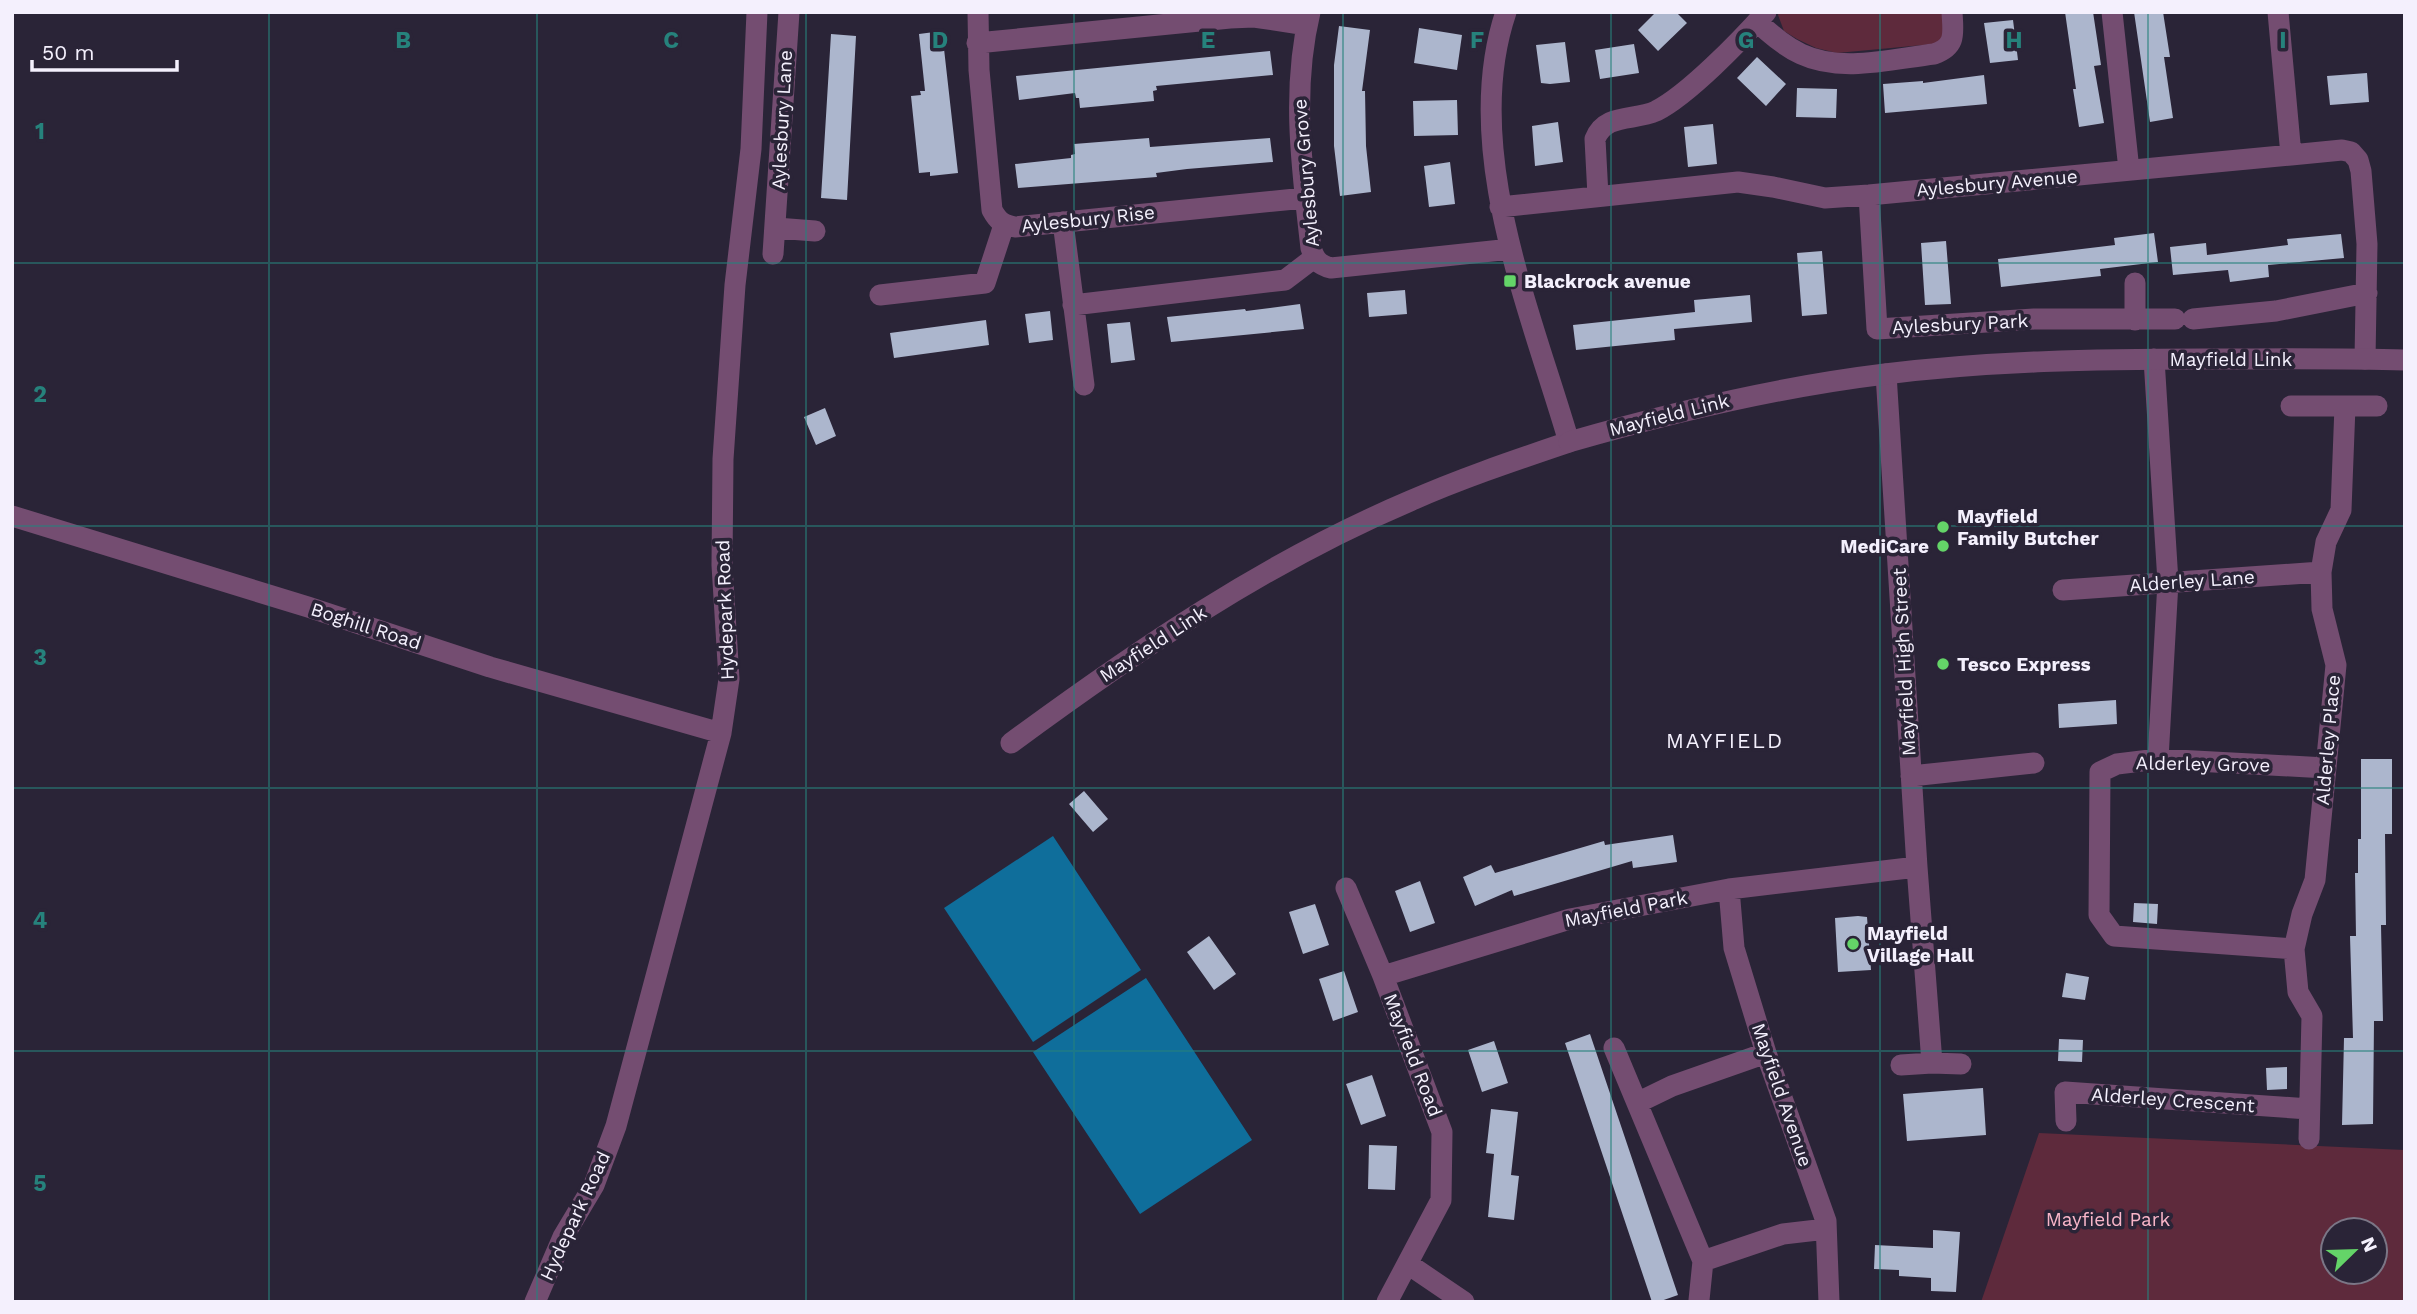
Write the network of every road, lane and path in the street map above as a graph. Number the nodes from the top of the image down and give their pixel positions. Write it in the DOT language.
graph roads {
  1 [pos="757,12"];
  2 [pos="789,12"];
  3 [pos="978,12"];
  4 [pos="1506,12"];
  5 [pos="1952,12"];
  6 [pos="2112,12"];
  7 [pos="2278,12"];
  8 [pos="1762,17"];
  9 [pos="1308,19"];
  10 [pos="977,43"];
  11 [pos="2291,155"];
  12 [pos="2129,170"];
  13 [pos="1869,195"];
  14 [pos="1598,196"];
  15 [pos="1305,198"];
  16 [pos="1500,207"];
  17 [pos="1063,222"];
  18 [pos="1004,225"];
  19 [pos="776,228"];
  20 [pos="815,231"];
  21 [pos="1511,249"];
  22 [pos="773,254"];
  23 [pos="1314,258"];
  24 [pos="2135,283"];
  25 [pos="2367,293"];
  26 [pos="880,295"];
  27 [pos="1073,305"];
  28 [pos="2135,320"];
  29 [pos="2154,359"];
  30 [pos="2365,359"];
  31 [pos="2405,360"];
  32 [pos="1886,374"];
  33 [pos="1084,385"];
  34 [pos="2291,406"];
  35 [pos="2345,406"];
  36 [pos="2377,406"];
  37 [pos="1569,442"];
  38 [pos="12,516"];
  39 [pos="2321,572"];
  40 [pos="2168,582"];
  41 [pos="2063,590"];
  42 [pos="721,733"];
  43 [pos="1011,743"];
  44 [pos="2158,760"];
  45 [pos="2034,763"];
  46 [pos="2326,768"];
  47 [pos="1911,776"];
  48 [pos="1917,867"];
  49 [pos="1346,888"];
  50 [pos="1729,889"];
  51 [pos="2294,949"];
  52 [pos="1383,975"];
  53 [pos="1614,1048"];
  54 [pos="1766,1053"];
  55 [pos="1933,1062"];
  56 [pos="1961,1064"];
  57 [pos="1901,1065"];
  58 [pos="1637,1103"];
  59 [pos="2309,1110"];
  60 [pos="2066,1121"];
  61 [pos="2309,1139"];
  62 [pos="1826,1229"];
  63 [pos="1703,1261"];
  64 [pos="1408,1264"];
  65 [pos="1699,1300"];
  66 [pos="535,1302"];
  67 [pos="1387,1302"];
  68 [pos="1464,1302"];
  69 [pos="1829,1302"];
  1 -- 42 [label="street, Hydepark Road"];
  2 -- 19 [label="street, Aylesbury Lane"];
  3 -- 10 [label="street, Aylesbury Rise"];
  4 -- 16 [label="street"];
  5 -- 8 [label="street"];
  6 -- 12 [label="street"];
  7 -- 11 [label="street"];
  8 -- 14 [label="street"];
  9 -- 10 [label="street"];
  9 -- 15 [label="street, Aylesbury Grove"];
  10 -- 18 [label="street, Aylesbury Rise"];
  11 -- 12 [label="street, Aylesbury Avenue"];
  11 -- 25 [label="street, Aylesbury Avenue"];
  12 -- 13 [label="street, Aylesbury Avenue"];
  13 -- 14 [label="street, Aylesbury Avenue"];
  13 -- 28 [label="street, Aylesbury Park"];
  14 -- 16 [label="street, Aylesbury Avenue"];
  15 -- 17 [label="street, Aylesbury Rise"];
  15 -- 23 [label="street, Aylesbury Grove"];
  16 -- 21 [label="street"];
  17 -- 18 [label="street, Aylesbury Rise"];
  17 -- 27 [label="street"];
  18 -- 26 [label="street"];
  19 -- 20 [label="street"];
  19 -- 22 [label="street, Aylesbury Lane"];
  21 -- 23 [label="street, Aylesbury Grove"];
  21 -- 37 [label="street"];
  23 -- 27 [label="street"];
  24 -- 28 [label="street"];
  25 -- 28 [label="street, Aylesbury Park"];
  25 -- 30 [label="street, Aylesbury Avenue"];
  27 -- 33 [label="street"];
  29 -- 30 [label="street, Mayfield Link"];
  29 -- 32 [label="street, Mayfield Link"];
  29 -- 40 [label="street"];
  30 -- 31 [label="street, Mayfield Link"];
  32 -- 37 [label="street, Mayfield Link"];
  32 -- 47 [label="street, Mayfield High Street"];
  34 -- 35 [label="street"];
  35 -- 36 [label="street"];
  35 -- 39 [label="street, Alderley Place"];
  37 -- 43 [label="street, Mayfield Link"];
  38 -- 42 [label="street, Boghill Road"];
  39 -- 40 [label="street, Alderley Lane"];
  39 -- 46 [label="street, Alderley Place"];
  40 -- 41 [label="street, Alderley Lane"];
  40 -- 44 [label="street"];
  42 -- 66 [label="street, Hydepark Road"];
  44 -- 46 [label="street, Alderley Grove"];
  44 -- 51 [label="street, Alderley Grove"];
  45 -- 47 [label="street"];
  46 -- 51 [label="street, Alderley Place"];
  47 -- 48 [label="street, Mayfield High Street"];
  48 -- 50 [label="street, Mayfield Park"];
  48 -- 55 [label="street, Mayfield High Street"];
  49 -- 52 [label="street, Mayfield Road"];
  50 -- 52 [label="street, Mayfield Park"];
  50 -- 54 [label="street, Mayfield Avenue"];
  51 -- 59 [label="street, Alderley Place"];
  52 -- 64 [label="street, Mayfield Road"];
  53 -- 58 [label="street"];
  54 -- 58 [label="street"];
  54 -- 62 [label="street, Mayfield Avenue"];
  55 -- 56 [label="street"];
  55 -- 57 [label="street"];
  58 -- 63 [label="street"];
  59 -- 60 [label="street, Alderley Crescent"];
  59 -- 61 [label="street, Alderley Place"];
  62 -- 63 [label="street"];
  62 -- 69 [label="street, Mayfield Avenue"];
  63 -- 65 [label="street"];
  64 -- 67 [label="street, Mayfield Road"];
  64 -- 68 [label="street"];
}
